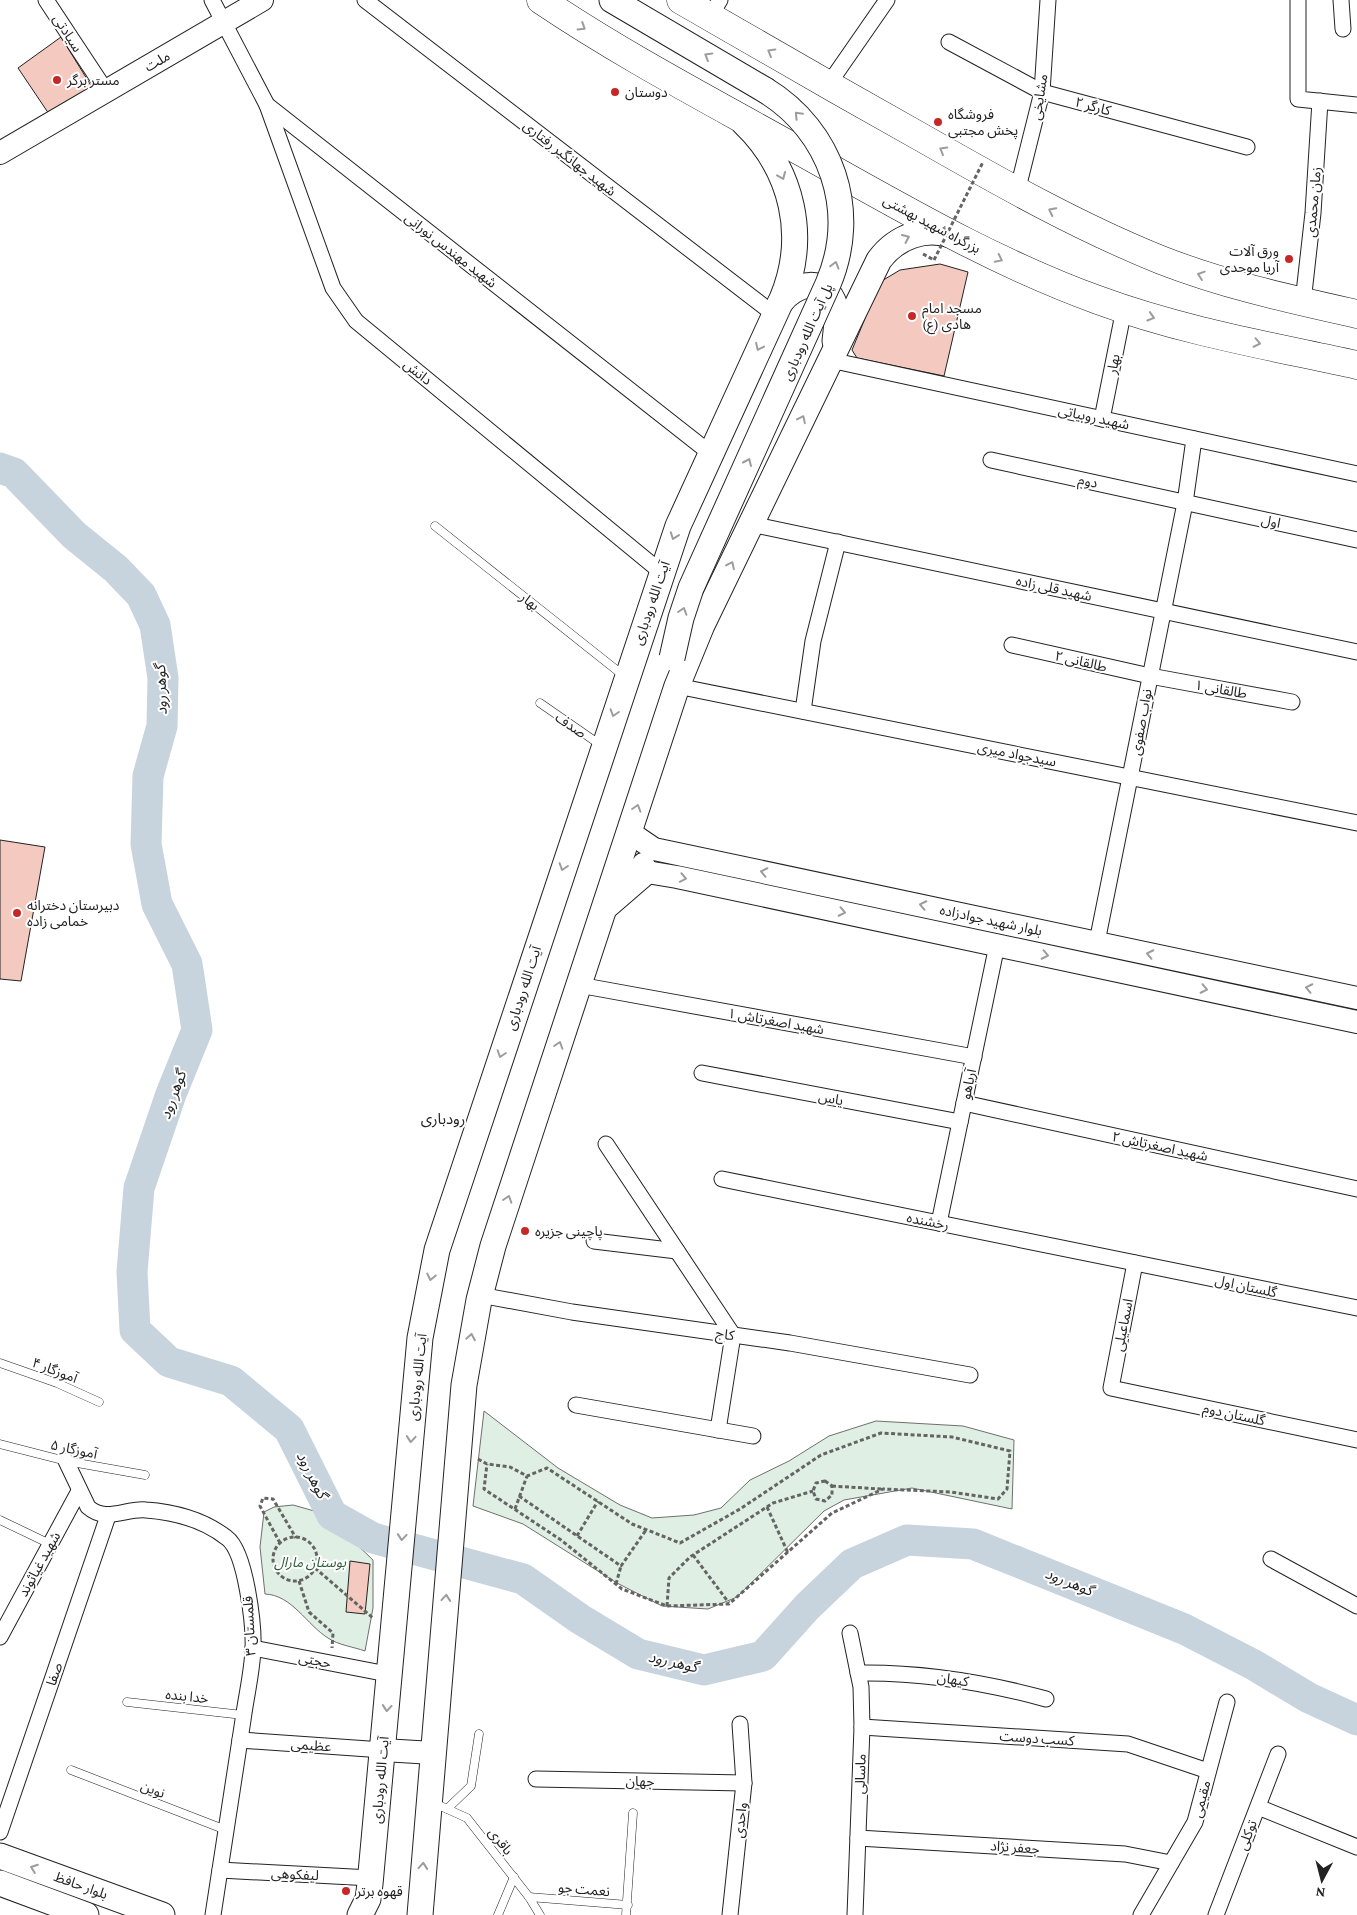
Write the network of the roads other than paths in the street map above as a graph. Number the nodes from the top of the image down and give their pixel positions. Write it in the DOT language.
graph roads {
  1 [pos="46,0"];
  2 [pos="212,0"];
  3 [pos="262,0"];
  4 [pos="365,0"];
  5 [pos="541,0"];
  6 [pos="612,0"];
  7 [pos="681,0"];
  8 [pos="887,0"];
  9 [pos="1048,0"];
  10 [pos="1298,0"];
  11 [pos="1341,0"];
  12 [pos="715,8"];
  13 [pos="224,22"];
  14 [pos="1344,29"];
  15 [pos="949,42"];
  16 [pos="828,84"];
  17 [pos="106,91"];
  18 [pos="1042,92"];
  19 [pos="1320,101"];
  20 [pos="267,105"];
  21 [pos="1357,105"];
  22 [pos="731,112"];
  23 [pos="1247,147"];
  24 [pos="2,151"];
  25 [pos="1017,192"];
  26 [pos="956,237"];
  27 [pos="1303,302"];
  28 [pos="777,309"];
  29 [pos="1124,309"];
  30 [pos="1357,314"];
  31 [pos="833,356"];
  32 [pos="1357,365"];
  33 [pos="1102,419"];
  34 [pos="1194,439"];
  35 [pos="710,453"];
  36 [pos="991,460"];
  37 [pos="1357,474"];
  38 [pos="1185,503"];
  39 [pos="751,524"];
  40 [pos="435,526"];
  41 [pos="1357,540"];
  42 [pos="838,542"];
  43 [pos="661,572"];
  44 [pos="1163,611"];
  45 [pos="1012,645"];
  46 [pos="1357,652"];
  47 [pos="1150,676"];
  48 [pos="626,677"];
  49 [pos="677,686"];
  50 [pos="1292,702"];
  51 [pos="540,703"];
  52 [pos="803,711"];
  53 [pos="602,747"];
  54 [pos="654,756"];
  55 [pos="1131,777"];
  56 [pos="1357,823"];
  57 [pos="629,832"];
  58 [pos="654,848"];
  59 [pos="618,867"];
  60 [pos="646,873"];
  61 [pos="603,911"];
  62 [pos="1002,922"];
  63 [pos="1097,942"];
  64 [pos="997,945"];
  65 [pos="579,985"];
  66 [pos="1357,998"];
  67 [pos="1357,1022"];
  68 [pos="974,1057"];
  69 [pos="702,1073"];
  70 [pos="964,1103"];
  71 [pos="960,1122"];
  72 [pos="606,1144"];
  73 [pos="722,1179"];
  74 [pos="1357,1188"];
  75 [pos="939,1223"];
  76 [pos="594,1241"];
  77 [pos="677,1251"];
  78 [pos="1135,1263"];
  79 [pos="480,1295"];
  80 [pos="1357,1308"];
  81 [pos="734,1335"];
  82 [pos="0,1363"];
  83 [pos="970,1375"];
  84 [pos="1111,1388"];
  85 [pos="99,1402"];
  86 [pos="576,1405"];
  87 [pos="718,1430"];
  88 [pos="753,1436"];
  89 [pos="1357,1440"];
  90 [pos="0,1444"];
  91 [pos="66,1461"];
  92 [pos="144,1475"];
  93 [pos="80,1491"];
  94 [pos="108,1516"];
  95 [pos="0,1520"];
  96 [pos="50,1544"];
  97 [pos="1271,1559"];
  98 [pos="1357,1606"];
  99 [pos="4,1619"];
  100 [pos="850,1633"];
  101 [pos="0,1637"];
  102 [pos="253,1648"];
  103 [pos="377,1672"];
  104 [pos="858,1673"];
  105 [pos="1046,1699"];
  106 [pos="127,1702"];
  107 [pos="1227,1702"];
  108 [pos="243,1715"];
  109 [pos="740,1724"];
  110 [pos="862,1727"];
  111 [pos="478,1734"];
  112 [pos="240,1740"];
  113 [pos="383,1750"];
  114 [pos="433,1753"];
  115 [pos="1278,1754"];
  116 [pos="71,1770"];
  117 [pos="1208,1771"];
  118 [pos="536,1779"];
  119 [pos="744,1784"];
  120 [pos="438,1805"];
  121 [pos="1258,1807"];
  122 [pos="634,1813"];
  123 [pos="226,1830"];
  124 [pos="0,1832"];
  125 [pos="858,1838"];
  126 [pos="1357,1847"];
  127 [pos="0,1856"];
  128 [pos="1171,1863"];
  129 [pos="220,1870"];
  130 [pos="514,1877"];
  131 [pos="371,1878"];
  132 [pos="0,1883"];
  133 [pos="529,1897"];
  134 [pos="628,1906"];
  135 [pos="86,1915"];
  136 [pos="162,1915"];
  137 [pos="213,1915"];
  138 [pos="360,1915"];
  139 [pos="420,1915"];
  140 [pos="498,1915"];
  141 [pos="540,1915"];
  142 [pos="626,1915"];
  143 [pos="730,1915"];
  144 [pos="855,1915"];
  145 [pos="1140,1915"];
  146 [pos="1216,1915"];
  1 -- 17 [label="street, سیادتی"];
  2 -- 13 [label="street"];
  3 -- 13 [label="street, ملت"];
  4 -- 28 [label="street, شهید جهانگیر رفتاری"];
  5 -- 22 [label="highway, بزرگراه شهید بهشتی, one-way"];
  54 -- 6 [label="main road, پل آیت الله رودباری, one-way, bridge"];
  7 -- 12 [label="highway"];
  8 -- 16 [label="street"];
  9 -- 18 [label="street, مشایخی"];
  10 -- 19 [label="street"];
  11 -- 14 [label="street"];
  16 -- 12 [label="highway, one-way"];
  13 -- 17 [label="street, ملت"];
  13 -- 20 [label="street, شهید مهندس نورانی"];
  15 -- 18 [label="street, کارگر ۲"];
  25 -- 16 [label="highway, one-way"];
  17 -- 24 [label="street, ملت"];
  18 -- 23 [label="street, کارگر ۲"];
  18 -- 25 [label="street, مشایخی"];
  19 -- 21 [label="street"];
  19 -- 27 [label="street, زمان محمدی"];
  20 -- 35 [label="street, شهید مهندس نورانی"];
  20 -- 43 [label="street, دانش"];
  22 -- 26 [label="highway, بزرگراه شهید بهشتی"];
  22 -- 28 [label="main road, آیت الله رودباری, one-way"];
  27 -- 25 [label="highway, one-way"];
  26 -- 29 [label="highway, بزرگراه شهید بهشتی, one-way"];
  31 -- 26 [label="main road, one-way"];
  27 -- 30 [label="highway"];
  28 -- 31 [label="main road"];
  28 -- 35 [label="main road, آیت الله رودباری, one-way"];
  29 -- 32 [label="highway, بزرگراه شهید بهشتی, one-way"];
  29 -- 33 [label="street, بهار"];
  31 -- 33 [label="street, شهید روبیاتی"];
  39 -- 31 [label="main road, one-way"];
  33 -- 34 [label="street, شهید روبیاتی"];
  34 -- 37 [label="street, شهید روبیاتی"];
  34 -- 38 [label="street, نواب صفوی"];
  35 -- 43 [label="main road, آیت الله رودباری, one-way"];
  36 -- 38 [label="street, دوم"];
  38 -- 41 [label="street, اول"];
  38 -- 44 [label="street, نواب صفوی"];
  39 -- 42 [label="street, شهید قلی زاده"];
  49 -- 39 [label="main road, one-way"];
  40 -- 48 [label="lane, بهار"];
  42 -- 44 [label="street, شهید قلی زاده"];
  42 -- 52 [label="street"];
  43 -- 48 [label="main road, آیت الله رودباری"];
  44 -- 46 [label="street, شهید قلی زاده"];
  44 -- 47 [label="street, نواب صفوی"];
  45 -- 47 [label="street, طالقانی ۲"];
  47 -- 50 [label="street, طالقانی ۱"];
  47 -- 55 [label="street, نواب صفوی"];
  48 -- 53 [label="main road, آیت الله رودباری, one-way"];
  49 -- 52 [label="street, سیدجواد میری"];
  49 -- 54 [label="main road"];
  51 -- 53 [label="lane, صدف"];
  52 -- 55 [label="street, سیدجواد میری"];
  53 -- 113 [label="main road, آیت الله رودباری, one-way"];
  57 -- 54 [label="main road, one-way"];
  55 -- 56 [label="street, سیدجواد میری"];
  55 -- 63 [label="street, نواب صفوی"];
  57 -- 58 [label="street, بلوار شهید جوادزاده"];
  57 -- 59 [label="main road"];
  58 -- 60 [label="street"];
  62 -- 58 [label="street, بلوار شهید جوادزاده, one-way"];
  59 -- 60 [label="street, بلوار شهید جوادزاده"];
  59 -- 61 [label="main road"];
  60 -- 61 [label="street"];
  60 -- 64 [label="street, بلوار شهید جوادزاده, one-way"];
  61 -- 65 [label="main road"];
  62 -- 63 [label="street, بلوار شهید جوادزاده"];
  62 -- 64 [label="street"];
  66 -- 63 [label="street, بلوار شهید جوادزاده, one-way"];
  64 -- 67 [label="street, بلوار شهید جوادزاده, one-way"];
  64 -- 68 [label="street, آریاهو"];
  65 -- 68 [label="street, شهید اصغرتاش ۱"];
  79 -- 65 [label="main road, one-way"];
  68 -- 70 [label="street, آریاهو"];
  69 -- 71 [label="street, یاس"];
  70 -- 71 [label="street, آریاهو"];
  70 -- 74 [label="street, شهید اصغرتاش ۲"];
  71 -- 75 [label="street, آریاهو"];
  72 -- 77 [label="street"];
  73 -- 75 [label="street, رخشنده"];
  75 -- 78 [label="street, رخشنده"];
  76 -- 77 [label="street"];
  77 -- 81 [label="street"];
  78 -- 80 [label="street, گلستان اول"];
  78 -- 84 [label="street, اسماعیلی"];
  79 -- 81 [label="street, کاج"];
  114 -- 79 [label="main road, one-way"];
  81 -- 83 [label="street, کاج"];
  81 -- 87 [label="street"];
  82 -- 85 [label="lane, آموزگار ۴"];
  84 -- 89 [label="street, گلستان دوم"];
  86 -- 87 [label="street"];
  87 -- 88 [label="street"];
  90 -- 91 [label="lane, آموزگار ۵"];
  91 -- 92 [label="lane, آموزگار ۵"];
  91 -- 93 [label="street"];
  93 -- 94 [label="street"];
  93 -- 96 [label="street, شهید غیاثوند"];
  94 -- 102 [label="street, قلمستان ۳"];
  94 -- 124 [label="street, صفا"];
  95 -- 96 [label="lane"];
  96 -- 99 [label="street, شهید غیاثوند"];
  97 -- 98 [label="street"];
  99 -- 101 [label="street, شهید غیاثوند"];
  100 -- 104 [label="street, ماسالی"];
  102 -- 103 [label="street, حجتی"];
  102 -- 108 [label="street, قلمستان ۳"];
  104 -- 105 [label="street, کیهان"];
  104 -- 110 [label="street, ماسالی"];
  106 -- 108 [label="lane, خدا بنده"];
  107 -- 117 [label="street, مقیمی"];
  108 -- 112 [label="street, قلمستان ۳"];
  109 -- 119 [label="street, واحدی"];
  110 -- 117 [label="street, کسب دوست"];
  110 -- 125 [label="street, ماسالی"];
  111 -- 120 [label="lane"];
  112 -- 113 [label="street, عظیمی"];
  112 -- 123 [label="street, قلمستان ۳"];
  113 -- 114 [label="street"];
  113 -- 131 [label="main road, آیت الله رودباری"];
  114 -- 120 [label="main road"];
  115 -- 121 [label="street, توکلی"];
  116 -- 123 [label="lane, نوین"];
  117 -- 128 [label="street, مقیمی"];
  118 -- 119 [label="street, جهان"];
  119 -- 143 [label="street, واحدی"];
  120 -- 130 [label="lane, باقری"];
  139 -- 120 [label="main road, one-way"];
  121 -- 126 [label="street"];
  121 -- 146 [label="street, توکلی"];
  122 -- 134 [label="lane"];
  123 -- 129 [label="street, قلمستان ۳"];
  125 -- 128 [label="street, جعفر نژاد"];
  125 -- 144 [label="street, ماسالی"];
  136 -- 127 [label="main road, بلوار حافظ, one-way"];
  128 -- 145 [label="street, مقیمی"];
  129 -- 131 [label="street, لیفکوهی"];
  129 -- 137 [label="street, قلمستان ۳"];
  130 -- 133 [label="lane, باقری"];
  130 -- 140 [label="lane"];
  131 -- 138 [label="main road, آیت الله رودباری"];
  132 -- 135 [label="main road, بلوار حافظ"];
  133 -- 134 [label="lane, نعمت جو"];
  133 -- 141 [label="lane, باقری"];
  134 -- 142 [label="lane, نعمت جو"];
}
